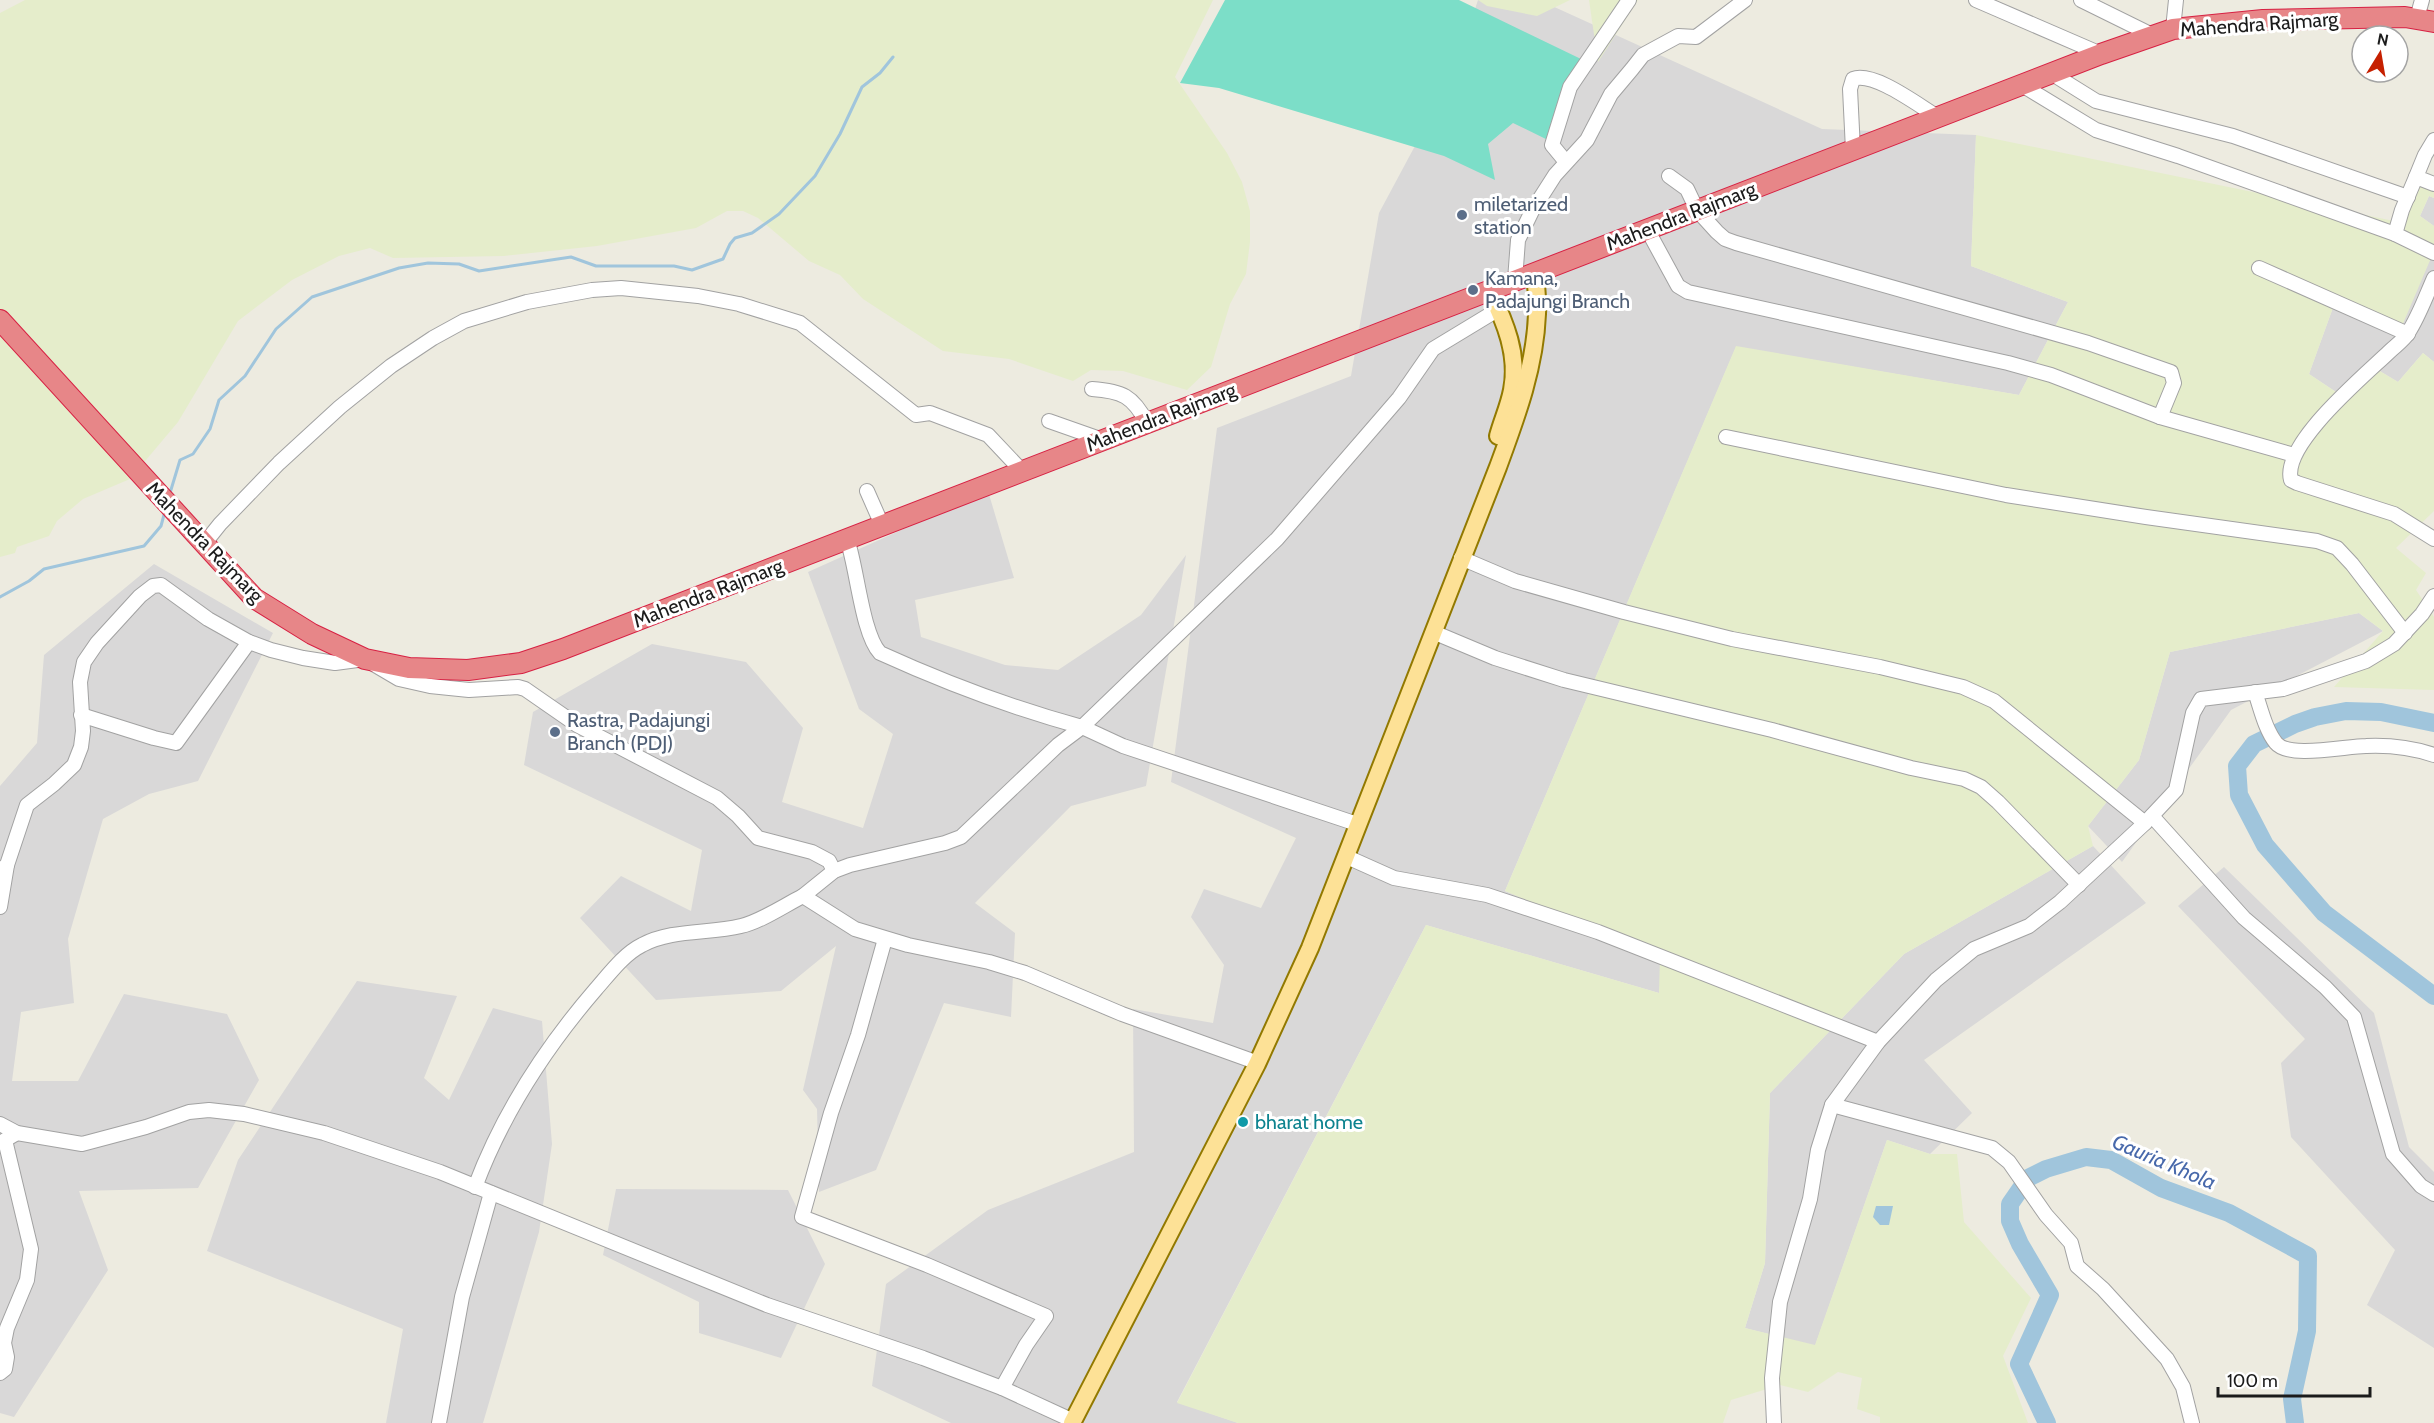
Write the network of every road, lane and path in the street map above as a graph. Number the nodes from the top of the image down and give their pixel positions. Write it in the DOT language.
graph roads {
  1 [pos="1629,0"];
  2 [pos="1745,0"];
  3 [pos="1976,0"];
  4 [pos="2081,0"];
  5 [pos="2176,0"];
  6 [pos="2424,13"];
  7 [pos="2173,29"];
  8 [pos="2154,36"];
  9 [pos="2101,54"];
  10 [pos="2052,73"];
  11 [pos="2022,85"];
  12 [pos="1938,117"];
  13 [pos="2434,140"];
  14 [pos="1853,150"];
  15 [pos="1566,162"];
  16 [pos="1669,176"];
  17 [pos="2416,177"];
  18 [pos="2434,184"];
  19 [pos="2408,197"];
  20 [pos="1697,210"];
  21 [pos="1647,229"];
  22 [pos="2395,234"];
  23 [pos="2434,253"];
  24 [pos="2259,268"];
  25 [pos="1535,273"];
  26 [pos="2434,278"];
  27 [pos="1515,280"];
  28 [pos="1490,291"];
  29 [pos="1499,309"];
  30 [pos="0,320"];
  31 [pos="2408,334"];
  32 [pos="1092,389"];
  33 [pos="2160,417"];
  34 [pos="1049,421"];
  35 [pos="1147,423"];
  36 [pos="1726,437"];
  37 [pos="1103,440"];
  38 [pos="2294,455"];
  39 [pos="1021,470"];
  40 [pos="867,491"];
  41 [pos="882,525"];
  42 [pos="199,538"];
  43 [pos="847,538"];
  44 [pos="2434,539"];
  45 [pos="1461,558"];
  46 [pos="2434,596"];
  47 [pos="1433,632"];
  48 [pos="2405,633"];
  49 [pos="249,642"];
  50 [pos="365,659"];
  51 [pos="2255,692"];
  52 [pos="81,714"];
  53 [pos="1082,727"];
  54 [pos="2434,755"];
  55 [pos="2149,819"];
  56 [pos="1351,822"];
  57 [pos="1347,858"];
  58 [pos="3,867"];
  59 [pos="834,871"];
  60 [pos="2079,885"];
  61 [pos="803,896"];
  62 [pos="0,907"];
  63 [pos="885,939"];
  64 [pos="1878,1042"];
  65 [pos="1250,1060"];
  66 [pos="1832,1105"];
  67 [pos="0,1124"];
  68 [pos="17,1133"];
  69 [pos="475,1187"];
  70 [pos="491,1193"];
  71 [pos="2434,1194"];
  72 [pos="0,1373"];
  73 [pos="1002,1388"];
  74 [pos="1069,1422"];
  75 [pos="438,1423"];
  76 [pos="1774,1423"];
  77 [pos="2192,1423"];
  1 -- 15 [label="street"];
  2 -- 15 [label="street"];
  3 -- 9 [label="street"];
  4 -- 8 [label="street"];
  5 -- 7 [label="street"];
  6 -- 7 [label="highway, Mahendra Rajmarg"];
  7 -- 8 [label="highway, Mahendra Rajmarg"];
  8 -- 9 [label="highway, Mahendra Rajmarg"];
  9 -- 10 [label="highway, Mahendra Rajmarg"];
  10 -- 11 [label="highway, Mahendra Rajmarg"];
  10 -- 19 [label="street"];
  11 -- 12 [label="highway, Mahendra Rajmarg"];
  11 -- 22 [label="street"];
  12 -- 14 [label="highway, Mahendra Rajmarg"];
  12 -- 14 [label="street"];
  13 -- 17 [label="street"];
  14 -- 20 [label="highway, Mahendra Rajmarg"];
  15 -- 27 [label="street"];
  16 -- 20 [label="street"];
  17 -- 18 [label="street"];
  17 -- 19 [label="street"];
  19 -- 22 [label="street"];
  20 -- 21 [label="highway, Mahendra Rajmarg"];
  20 -- 33 [label="street"];
  21 -- 25 [label="highway, Mahendra Rajmarg"];
  21 -- 33 [label="street"];
  22 -- 23 [label="street"];
  24 -- 31 [label="street"];
  25 -- 27 [label="highway, Mahendra Rajmarg"];
  25 -- 45 [label="main road"];
  26 -- 31 [label="street"];
  27 -- 28 [label="highway, Mahendra Rajmarg"];
  28 -- 29 [label="main road"];
  28 -- 35 [label="highway, Mahendra Rajmarg"];
  29 -- 53 [label="street"];
  29 -- 56 [label="main road"];
  30 -- 42 [label="highway, Mahendra Rajmarg"];
  31 -- 38 [label="street"];
  32 -- 35 [label="street"];
  33 -- 38 [label="street"];
  34 -- 37 [label="street"];
  35 -- 37 [label="highway, Mahendra Rajmarg"];
  36 -- 48 [label="street"];
  37 -- 39 [label="highway, Mahendra Rajmarg"];
  38 -- 44 [label="street"];
  39 -- 41 [label="highway, Mahendra Rajmarg"];
  39 -- 42 [label="street"];
  40 -- 41 [label="street"];
  41 -- 43 [label="highway, Mahendra Rajmarg"];
  42 -- 50 [label="highway, Mahendra Rajmarg"];
  43 -- 50 [label="highway, Mahendra Rajmarg"];
  43 -- 53 [label="street"];
  45 -- 47 [label="main road"];
  45 -- 55 [label="street"];
  46 -- 48 [label="street"];
  47 -- 57 [label="main road"];
  47 -- 60 [label="street"];
  48 -- 51 [label="street"];
  49 -- 50 [label="street"];
  49 -- 52 [label="street"];
  49 -- 52 [label="street"];
  50 -- 59 [label="street"];
  51 -- 54 [label="street"];
  51 -- 55 [label="street"];
  52 -- 58 [label="street"];
  53 -- 56 [label="street"];
  53 -- 59 [label="street"];
  55 -- 60 [label="street"];
  55 -- 71 [label="street"];
  56 -- 65 [label="main road"];
  57 -- 64 [label="street"];
  57 -- 74 [label="main road"];
  58 -- 62 [label="street"];
  59 -- 61 [label="street"];
  60 -- 64 [label="street"];
  61 -- 63 [label="street"];
  61 -- 69 [label="street"];
  63 -- 65 [label="street"];
  63 -- 73 [label="street"];
  64 -- 66 [label="street"];
  65 -- 74 [label="main road"];
  66 -- 76 [label="street"];
  66 -- 77 [label="street"];
  67 -- 68 [label="street"];
  68 -- 69 [label="street"];
  68 -- 72 [label="street"];
  69 -- 70 [label="street"];
  70 -- 73 [label="street"];
  70 -- 75 [label="street"];
  73 -- 74 [label="street"];
}
